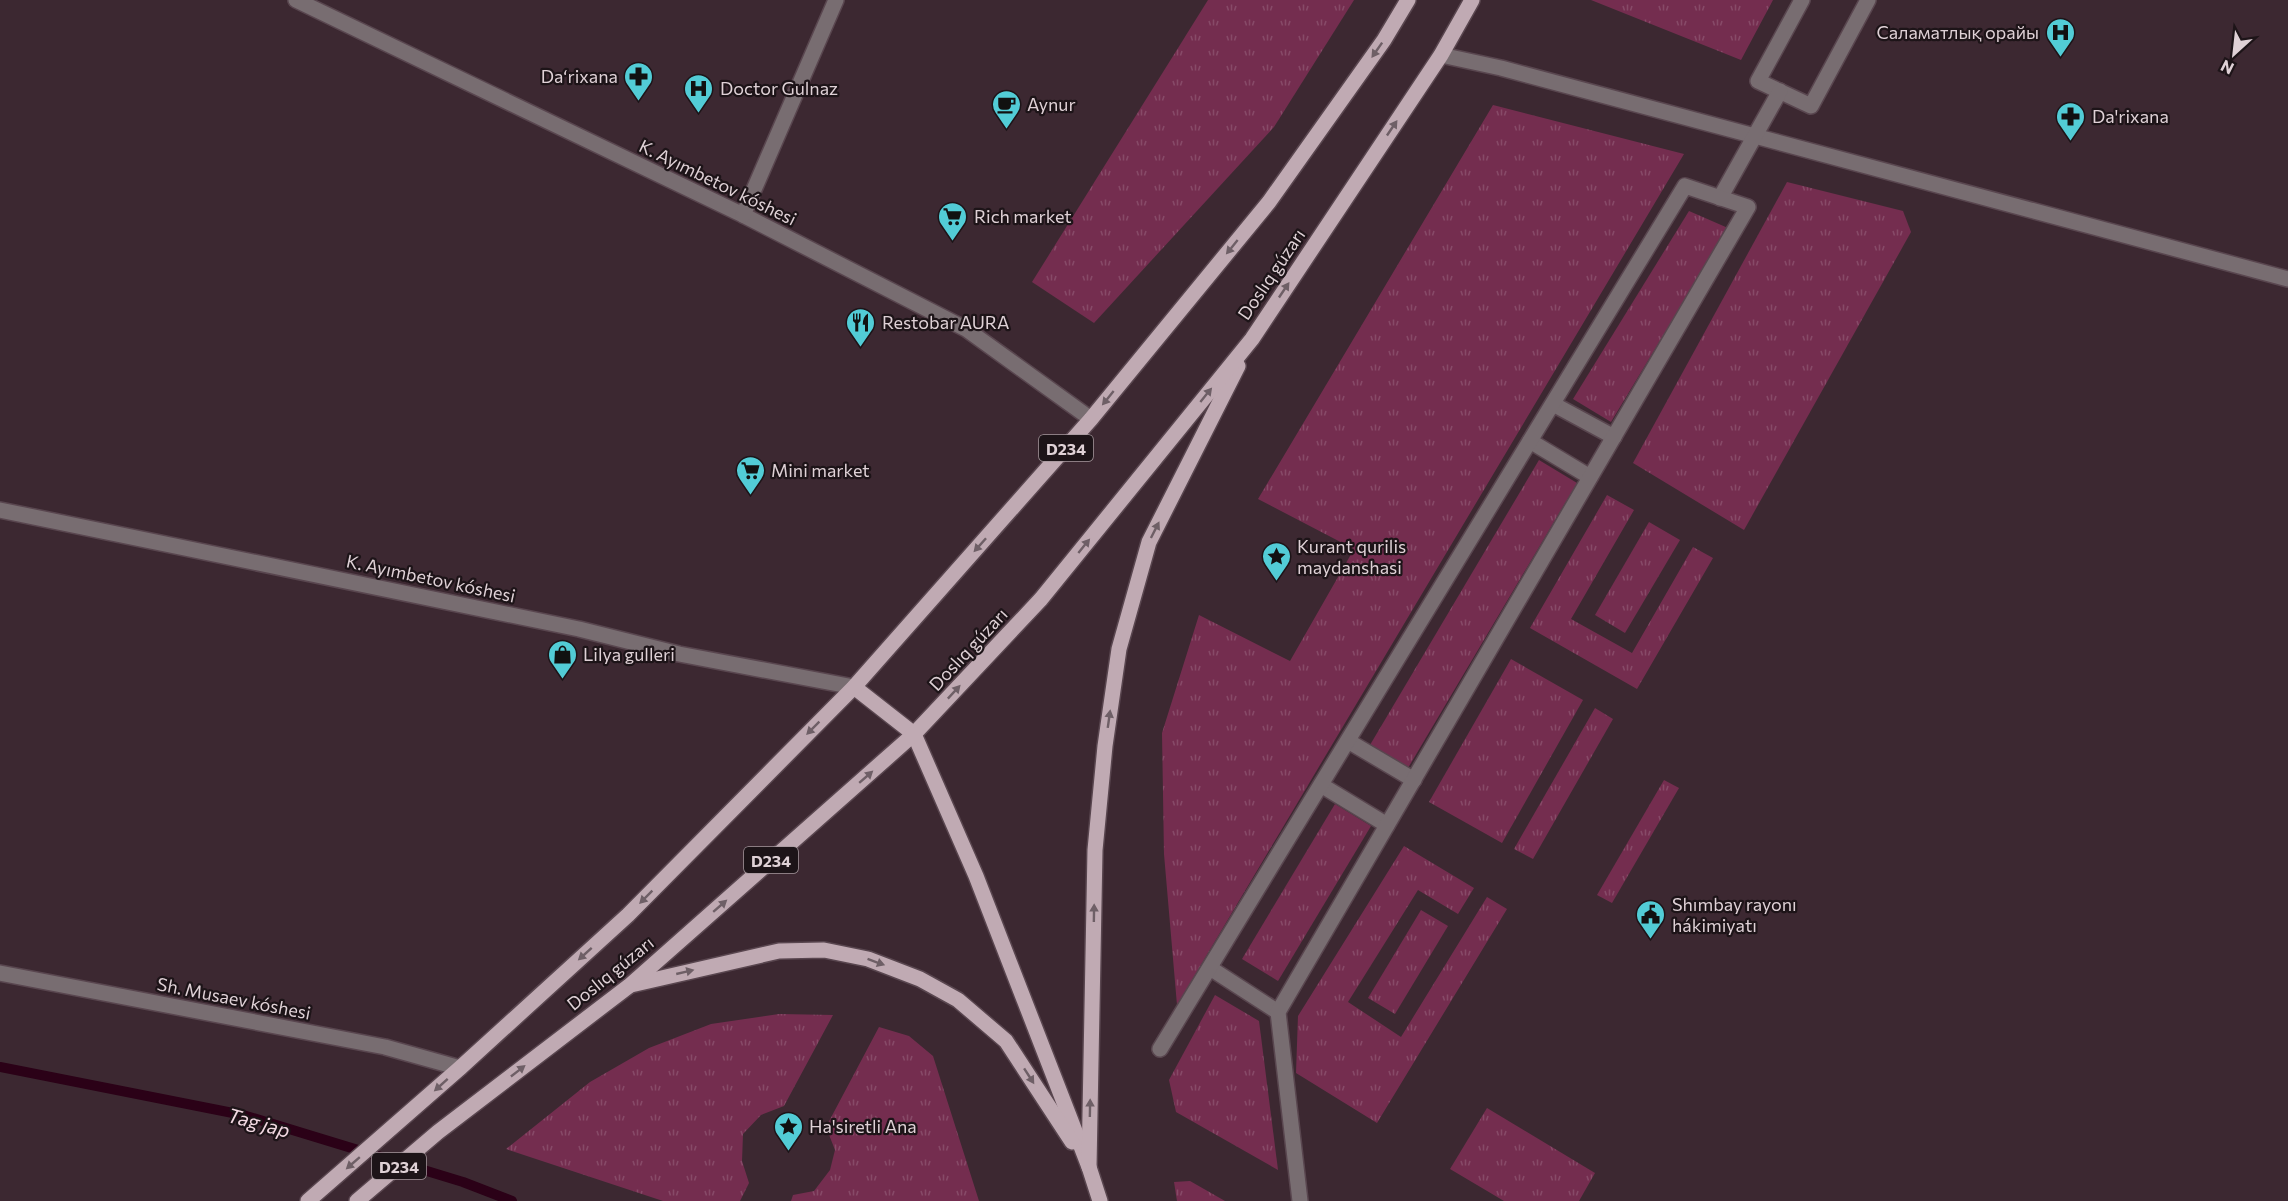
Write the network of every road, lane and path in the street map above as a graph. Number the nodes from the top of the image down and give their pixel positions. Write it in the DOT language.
graph roads {
  1 [pos="296,0"];
  2 [pos="836,0"];
  3 [pos="1408,0"];
  4 [pos="1472,0"];
  5 [pos="1802,0"];
  6 [pos="1868,0"];
  7 [pos="313,4"];
  8 [pos="1441,55"];
  9 [pos="1780,92"];
  10 [pos="1755,136"];
  11 [pos="1720,198"];
  12 [pos="743,215"];
  13 [pos="2288,279"];
  14 [pos="1252,339"];
  15 [pos="1553,404"];
  16 [pos="1091,419"];
  17 [pos="1614,437"];
  18 [pos="1530,441"];
  19 [pos="1590,477"];
  20 [pos="0,510"];
  21 [pos="854,687"];
  22 [pos="914,734"];
  23 [pos="1348,741"];
  24 [pos="1414,780"];
  25 [pos="1321,785"];
  26 [pos="1387,825"];
  27 [pos="1210,968"];
  28 [pos="0,973"];
  29 [pos="628,986"];
  30 [pos="1278,1012"];
  31 [pos="1160,1049"];
  32 [pos="460,1068"];
  33 [pos="1089,1167"];
  34 [pos="359,1200"];
  35 [pos="308,1201"];
  36 [pos="1100,1201"];
  37 [pos="1300,1201"];
  1 -- 7 [label="street, K. Ayımbetov kóshesi"];
  2 -- 12 [label="street"];
  3 -- 16 [label="main road, Doslıq gúzarı / D234, one-way"];
  4 -- 8 [label="main road, Doslıq gúzarı / D234"];
  5 -- 9 [label="street"];
  6 -- 9 [label="street"];
  7 -- 12 [label="street, K. Ayımbetov kóshesi"];
  8 -- 10 [label="street"];
  14 -- 8 [label="main road, Doslıq gúzarı / D234, one-way"];
  9 -- 10 [label="street"];
  10 -- 11 [label="street"];
  10 -- 13 [label="street"];
  11 -- 15 [label="street"];
  11 -- 17 [label="street"];
  12 -- 16 [label="street, K. Ayımbetov kóshesi"];
  22 -- 14 [label="main road, Doslıq gúzarı / D234, one-way"];
  33 -- 14 [label="main road, one-way"];
  15 -- 17 [label="street"];
  15 -- 18 [label="street"];
  16 -- 21 [label="main road, Doslıq gúzarı / D234, one-way"];
  17 -- 19 [label="street"];
  18 -- 19 [label="street"];
  18 -- 23 [label="street"];
  19 -- 24 [label="street"];
  20 -- 21 [label="street, K. Ayımbetov kóshesi"];
  21 -- 22 [label="main road"];
  21 -- 32 [label="main road, Doslıq gúzarı / D234, one-way"];
  29 -- 22 [label="main road, Doslıq gúzarı / D234, one-way"];
  22 -- 33 [label="main road"];
  23 -- 24 [label="street"];
  23 -- 25 [label="street"];
  24 -- 26 [label="street"];
  25 -- 26 [label="street"];
  25 -- 27 [label="street"];
  26 -- 30 [label="street"];
  27 -- 30 [label="street"];
  27 -- 31 [label="street"];
  28 -- 32 [label="street, Sh. Musaev kóshesi"];
  29 -- 33 [label="main road, one-way"];
  34 -- 29 [label="main road, Doslıq gúzarı / D234, one-way"];
  30 -- 37 [label="street"];
  32 -- 35 [label="main road, Doslıq gúzarı / D234, one-way"];
  33 -- 36 [label="main road"];
}
